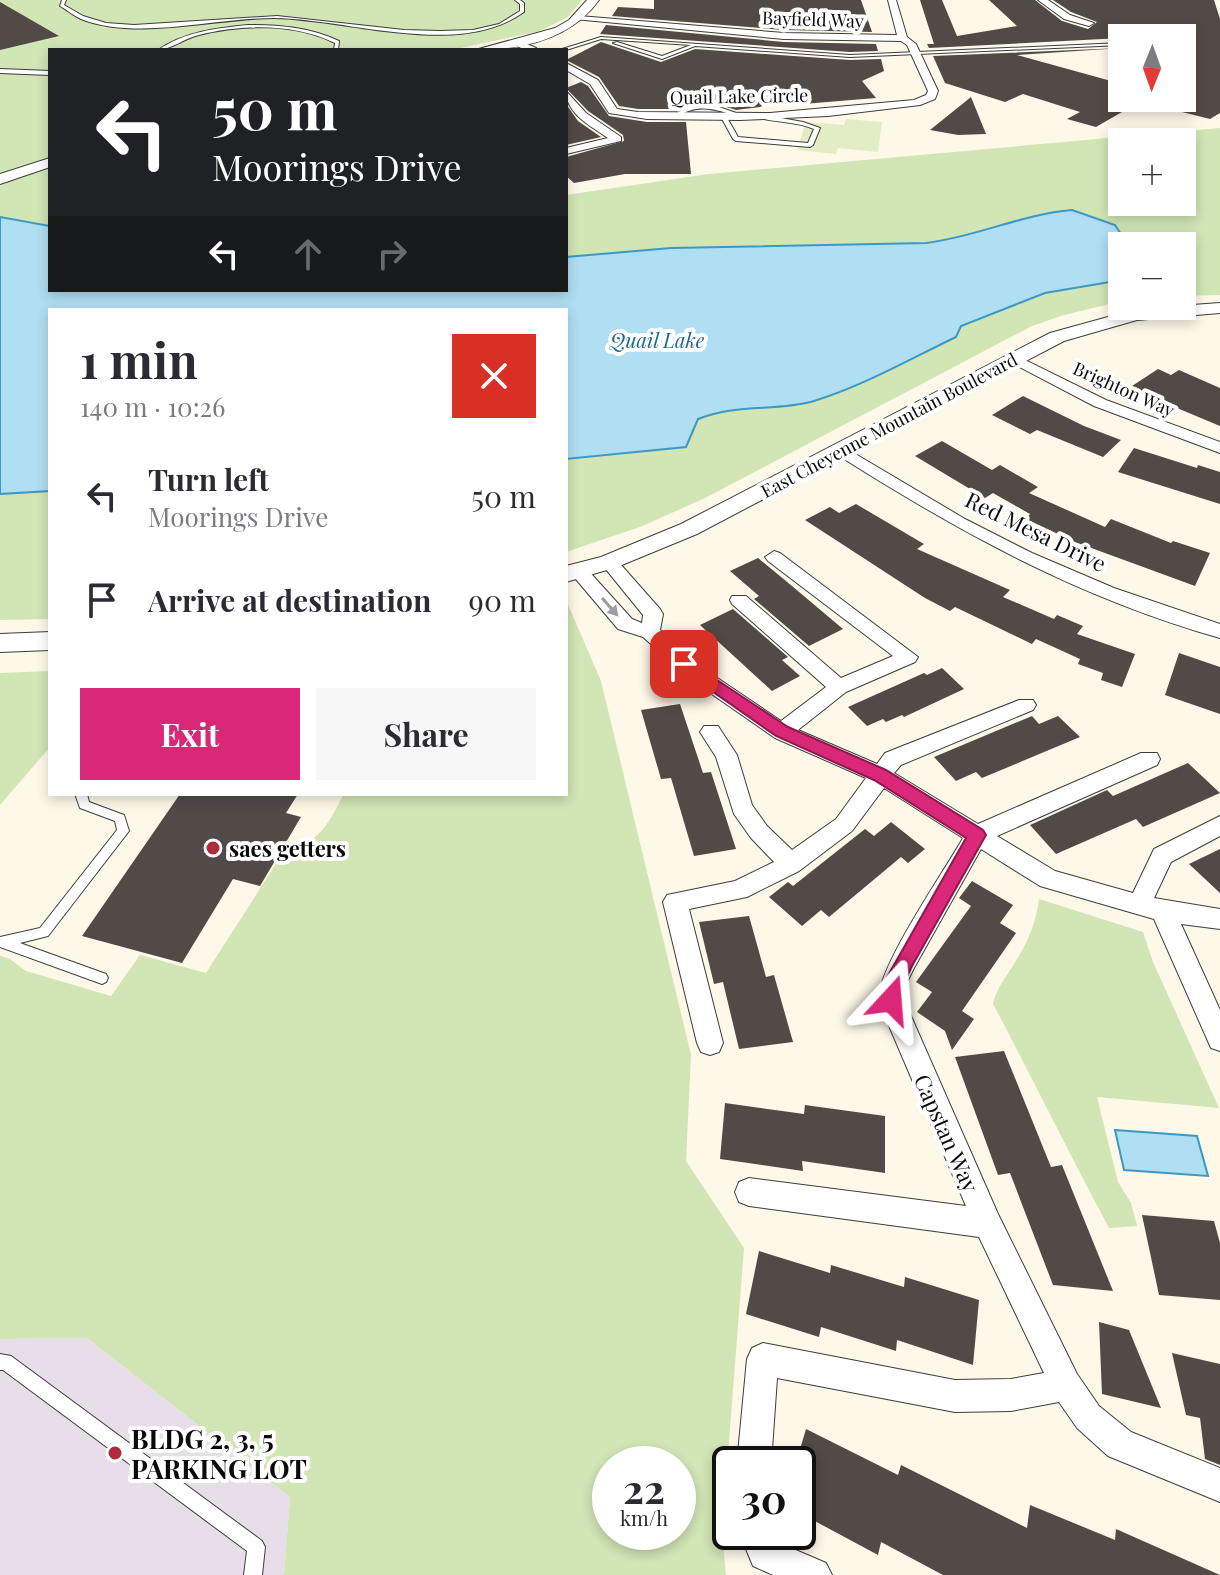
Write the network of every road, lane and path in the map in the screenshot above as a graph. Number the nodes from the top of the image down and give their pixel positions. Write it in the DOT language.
graph roads {
  1 [pos="64,0"];
  2 [pos="517,0"];
  3 [pos="593,0"];
  4 [pos="892,0"];
  5 [pos="1042,0"];
  6 [pos="579,19"];
  7 [pos="1089,23"];
  8 [pos="601,38"];
  9 [pos="903,38"];
  10 [pos="518,43"];
  11 [pos="697,44"];
  12 [pos="1108,45"];
  13 [pos="163,48"];
  14 [pos="336,48"];
  15 [pos="492,48"];
  16 [pos="529,48"];
  17 [pos="568,48"];
  18 [pos="914,52"];
  19 [pos="903,57"];
  20 [pos="568,67"];
  21 [pos="0,71"];
  22 [pos="48,73"];
  23 [pos="915,82"];
  24 [pos="568,97"];
  25 [pos="934,100"];
  26 [pos="675,116"];
  27 [pos="759,116"];
  28 [pos="724,117"];
  29 [pos="741,117"];
  30 [pos="774,122"];
  31 [pos="769,140"];
  32 [pos="568,151"];
  33 [pos="48,163"];
  34 [pos="0,179"];
  35 [pos="1220,308"];
  36 [pos="1015,359"];
  37 [pos="1220,448"];
  38 [pos="842,451"];
  39 [pos="774,557"];
  40 [pos="609,562"];
  41 [pos="572,572"];
  42 [pos="739,600"];
  43 [pos="1220,631"];
  44 [pos="650,632"];
  45 [pos="48,641"];
  46 [pos="0,643"];
  47 [pos="839,687"];
  48 [pos="1026,705"];
  49 [pos="711,732"];
  50 [pos="782,732"];
  51 [pos="1149,759"];
  52 [pos="880,775"];
  53 [pos="82,796"];
  54 [pos="1220,825"];
  55 [pos="977,835"];
  56 [pos="791,864"];
  57 [pos="1151,908"];
  58 [pos="1220,919"];
  59 [pos="1,942"];
  60 [pos="102,978"];
  61 [pos="1220,1039"];
  62 [pos="710,1043"];
  63 [pos="749,1192"];
  64 [pos="988,1224"];
  65 [pos="0,1362"];
  66 [pos="1066,1385"];
  67 [pos="756,1446"];
  68 [pos="1220,1485"];
  69 [pos="763,1550"];
  70 [pos="253,1575"];
  71 [pos="814,1575"];
  1 -- 2 [label="lane"];
  3 -- 6 [label="street"];
  4 -- 9 [label="street"];
  5 -- 7 [label="street"];
  6 -- 9 [label="street, Bayfield Way"];
  6 -- 10 [label="street"];
  8 -- 11 [label="lane"];
  8 -- 11 [label="lane"];
  8 -- 17 [label="lane"];
  9 -- 18 [label="street"];
  9 -- 19 [label="street"];
  10 -- 15 [label="street"];
  10 -- 16 [label="street"];
  11 -- 19 [label="lane"];
  12 -- 18 [label="lane"];
  13 -- 14 [label="lane"];
  18 -- 19 [label="lane"];
  18 -- 25 [label="street"];
  20 -- 26 [label="street, Quail Lake Circle"];
  21 -- 22 [label="lane"];
  23 -- 25 [label="street"];
  24 -- 32 [label="street"];
  25 -- 27 [label="street, Quail Lake Circle"];
  26 -- 28 [label="street, Quail Lake Circle"];
  26 -- 29 [label="lane"];
  27 -- 29 [label="street, Quail Lake Circle"];
  27 -- 30 [label="lane"];
  28 -- 29 [label="street, Quail Lake Circle"];
  28 -- 31 [label="lane"];
  30 -- 31 [label="lane"];
  30 -- 31 [label="lane"];
  33 -- 34 [label="street"];
  35 -- 36 [label="street, East Cheyenne Mountain Boulevard"];
  36 -- 37 [label="street, Brighton Way"];
  36 -- 38 [label="street, East Cheyenne Mountain Boulevard"];
  38 -- 40 [label="street, East Cheyenne Mountain Boulevard"];
  38 -- 43 [label="street, Red Mesa Drive"];
  39 -- 47 [label="street"];
  40 -- 41 [label="street, East Cheyenne Mountain Boulevard"];
  40 -- 44 [label="street"];
  41 -- 44 [label="street, one-way"];
  42 -- 47 [label="street"];
  44 -- 50 [label="street"];
  45 -- 46 [label="street"];
  47 -- 50 [label="street"];
  48 -- 52 [label="street"];
  49 -- 56 [label="street"];
  50 -- 52 [label="street"];
  51 -- 55 [label="street"];
  52 -- 55 [label="street"];
  52 -- 56 [label="street"];
  53 -- 59 [label="lane"];
  54 -- 57 [label="street"];
  55 -- 57 [label="street"];
  55 -- 64 [label="street, Capstan Way"];
  56 -- 62 [label="street"];
  57 -- 58 [label="street"];
  57 -- 61 [label="street"];
  59 -- 60 [label="lane"];
  63 -- 64 [label="street"];
  64 -- 66 [label="street, Capstan Way"];
  65 -- 70 [label="lane"];
  66 -- 67 [label="street"];
  66 -- 68 [label="street, Capstan Way"];
  69 -- 71 [label="street"];
}
